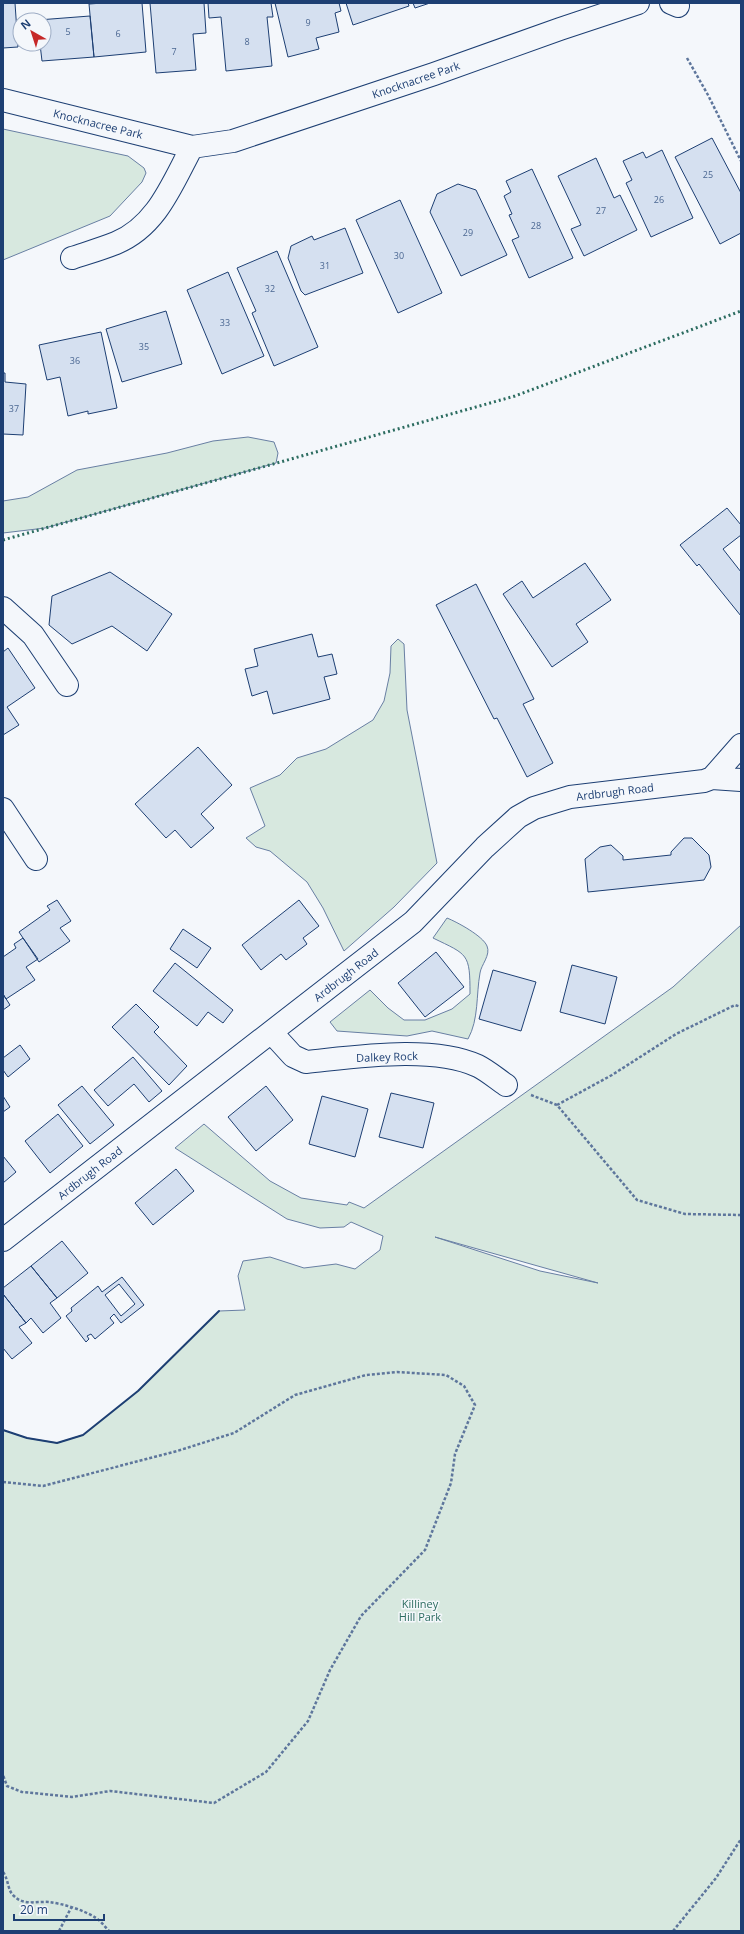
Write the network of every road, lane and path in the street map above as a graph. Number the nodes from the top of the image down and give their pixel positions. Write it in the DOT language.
graph roads {
  1 [pos="638,3"];
  2 [pos="687,58"];
  3 [pos="3,100"];
  4 [pos="192,147"];
  5 [pos="741,161"];
  6 [pos="72,258"];
  7 [pos="3,608"];
  8 [pos="67,685"];
  9 [pos="741,745"];
  10 [pos="712,778"];
  11 [pos="741,780"];
  12 [pos="3,808"];
  13 [pos="36,859"];
  14 [pos="741,1007"];
  15 [pos="272,1032"];
  16 [pos="506,1085"];
  17 [pos="741,1215"];
  18 [pos="3,1240"];
  19 [pos="3,1482"];
  20 [pos="3,1775"];
  21 [pos="741,1839"];
  22 [pos="3,1872"];
  23 [pos="71,1908"];
  24 [pos="59,1931"];
  25 [pos="109,1931"];
  26 [pos="673,1931"];
  1 -- 4 [label="street, Knocknacree Park"];
  2 -- 5 [label="path"];
  3 -- 4 [label="street, Knocknacree Park"];
  4 -- 6 [label="street"];
  7 -- 8 [label="street"];
  9 -- 10 [label="street"];
  10 -- 11 [label="street, Ardbrugh Road"];
  10 -- 15 [label="street, Ardbrugh Road"];
  12 -- 13 [label="street"];
  14 -- 17 [label="path"];
  15 -- 16 [label="street, Dalkey Rock"];
  15 -- 18 [label="street, Ardbrugh Road"];
  19 -- 20 [label="path"];
  21 -- 26 [label="path"];
  22 -- 23 [label="path"];
  23 -- 24 [label="path"];
  23 -- 25 [label="path"];
}
